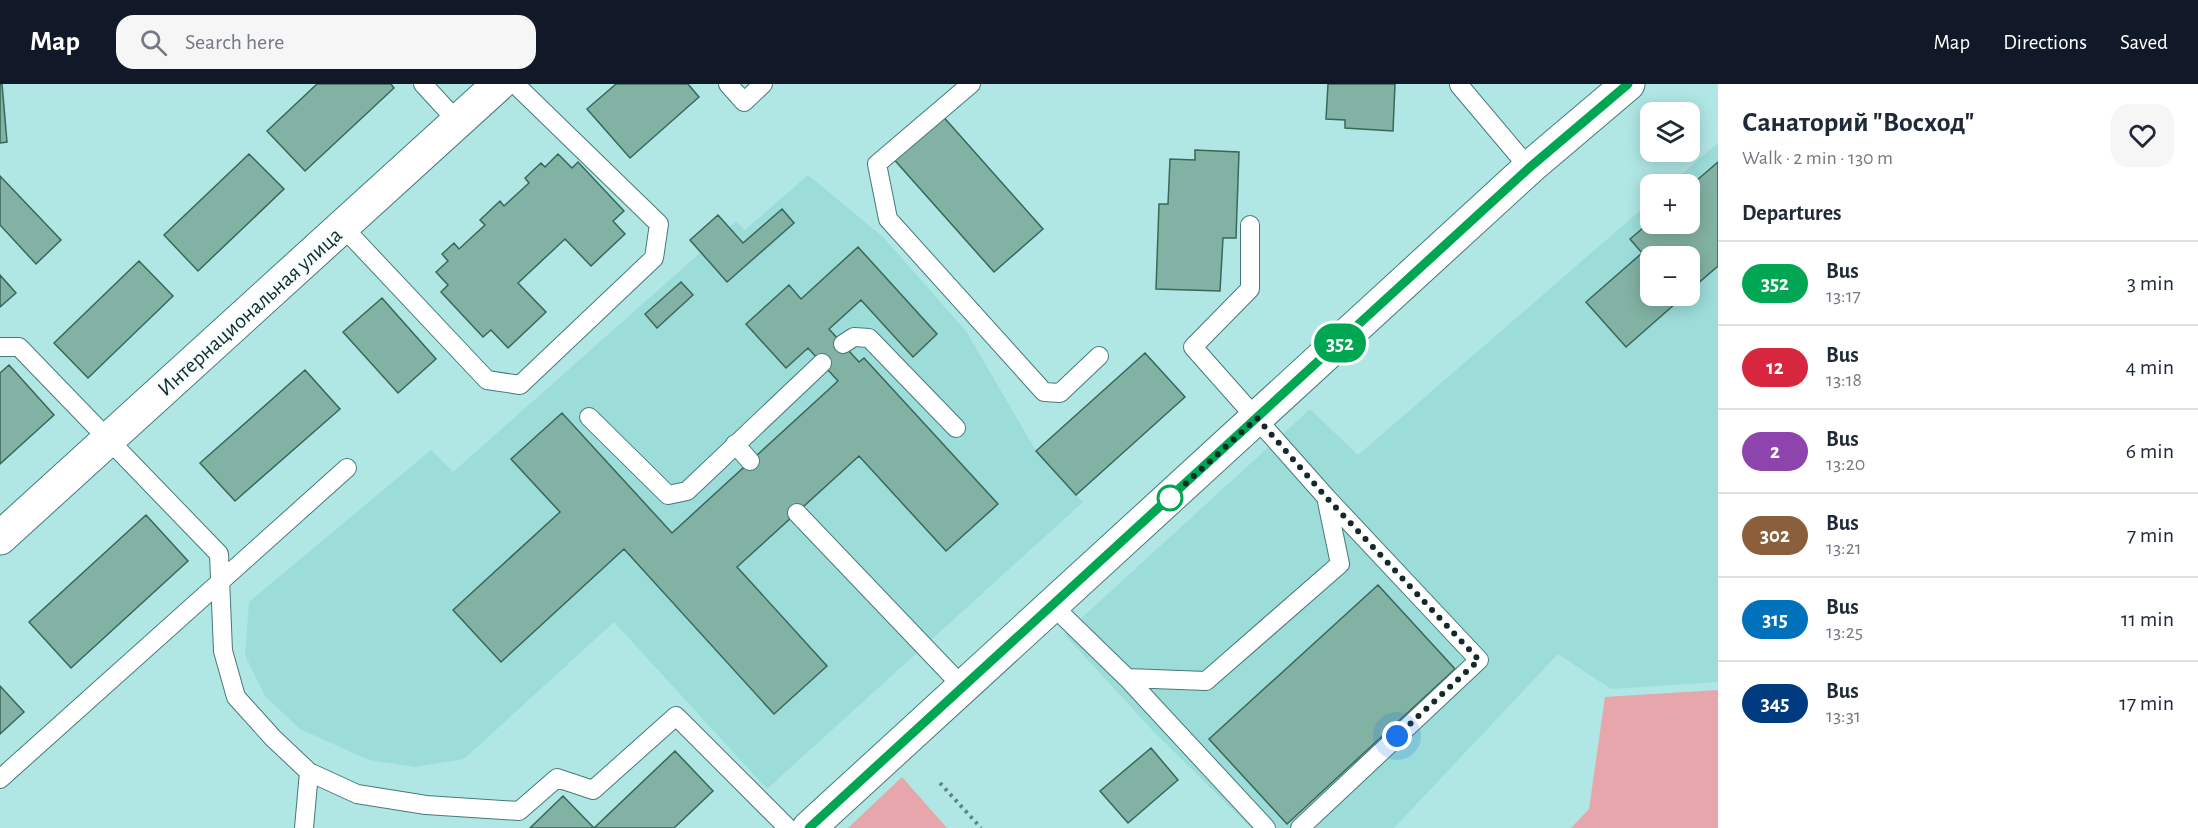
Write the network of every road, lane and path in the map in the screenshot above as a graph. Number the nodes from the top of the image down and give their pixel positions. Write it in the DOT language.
graph roads {
  1 [pos="423,84"];
  2 [pos="499,84"];
  3 [pos="514,84"];
  4 [pos="728,84"];
  5 [pos="763,84"];
  6 [pos="971,84"];
  7 [pos="1628,84"];
  8 [pos="1459,85"];
  9 [pos="457,121"];
  10 [pos="1529,168"];
  11 [pos="1250,225"];
  12 [pos="342,226"];
  13 [pos="843,344"];
  14 [pos="0,346"];
  15 [pos="1099,356"];
  16 [pos="822,363"];
  17 [pos="589,417"];
  18 [pos="1257,418"];
  19 [pos="956,428"];
  20 [pos="109,438"];
  21 [pos="735,444"];
  22 [pos="750,461"];
  23 [pos="347,468"];
  24 [pos="1326,497"];
  25 [pos="797,513"];
  26 [pos="5,524"];
  27 [pos="220,582"];
  28 [pos="1052,605"];
  29 [pos="1127,678"];
  30 [pos="963,687"];
  31 [pos="309,772"];
  32 [pos="0,779"];
  33 [pos="940,783"];
  34 [pos="304,828"];
  35 [pos="788,828"];
  36 [pos="809,828"];
  37 [pos="981,828"];
  38 [pos="1266,828"];
  39 [pos="1300,828"];
  1 -- 9 [label="lane"];
  2 -- 9 [label="street, Интернациональная улица"];
  3 -- 12 [label="lane"];
  4 -- 5 [label="lane"];
  6 -- 15 [label="lane"];
  7 -- 10 [label="street"];
  8 -- 10 [label="lane"];
  9 -- 12 [label="street, Интернациональная улица"];
  10 -- 18 [label="street"];
  11 -- 18 [label="lane"];
  12 -- 20 [label="street, Интернациональная улица"];
  13 -- 19 [label="lane"];
  14 -- 20 [label="lane"];
  16 -- 21 [label="lane"];
  17 -- 21 [label="lane"];
  18 -- 24 [label="lane"];
  18 -- 28 [label="street"];
  20 -- 26 [label="street, Интернациональная улица"];
  20 -- 27 [label="lane"];
  21 -- 22 [label="lane"];
  23 -- 27 [label="lane"];
  24 -- 29 [label="lane"];
  24 -- 39 [label="lane"];
  25 -- 30 [label="lane"];
  27 -- 31 [label="lane"];
  27 -- 32 [label="lane"];
  28 -- 29 [label="lane"];
  28 -- 30 [label="street"];
  29 -- 38 [label="lane"];
  30 -- 36 [label="street"];
  31 -- 34 [label="lane"];
  31 -- 35 [label="lane"];
  33 -- 37 [label="path"];
}
